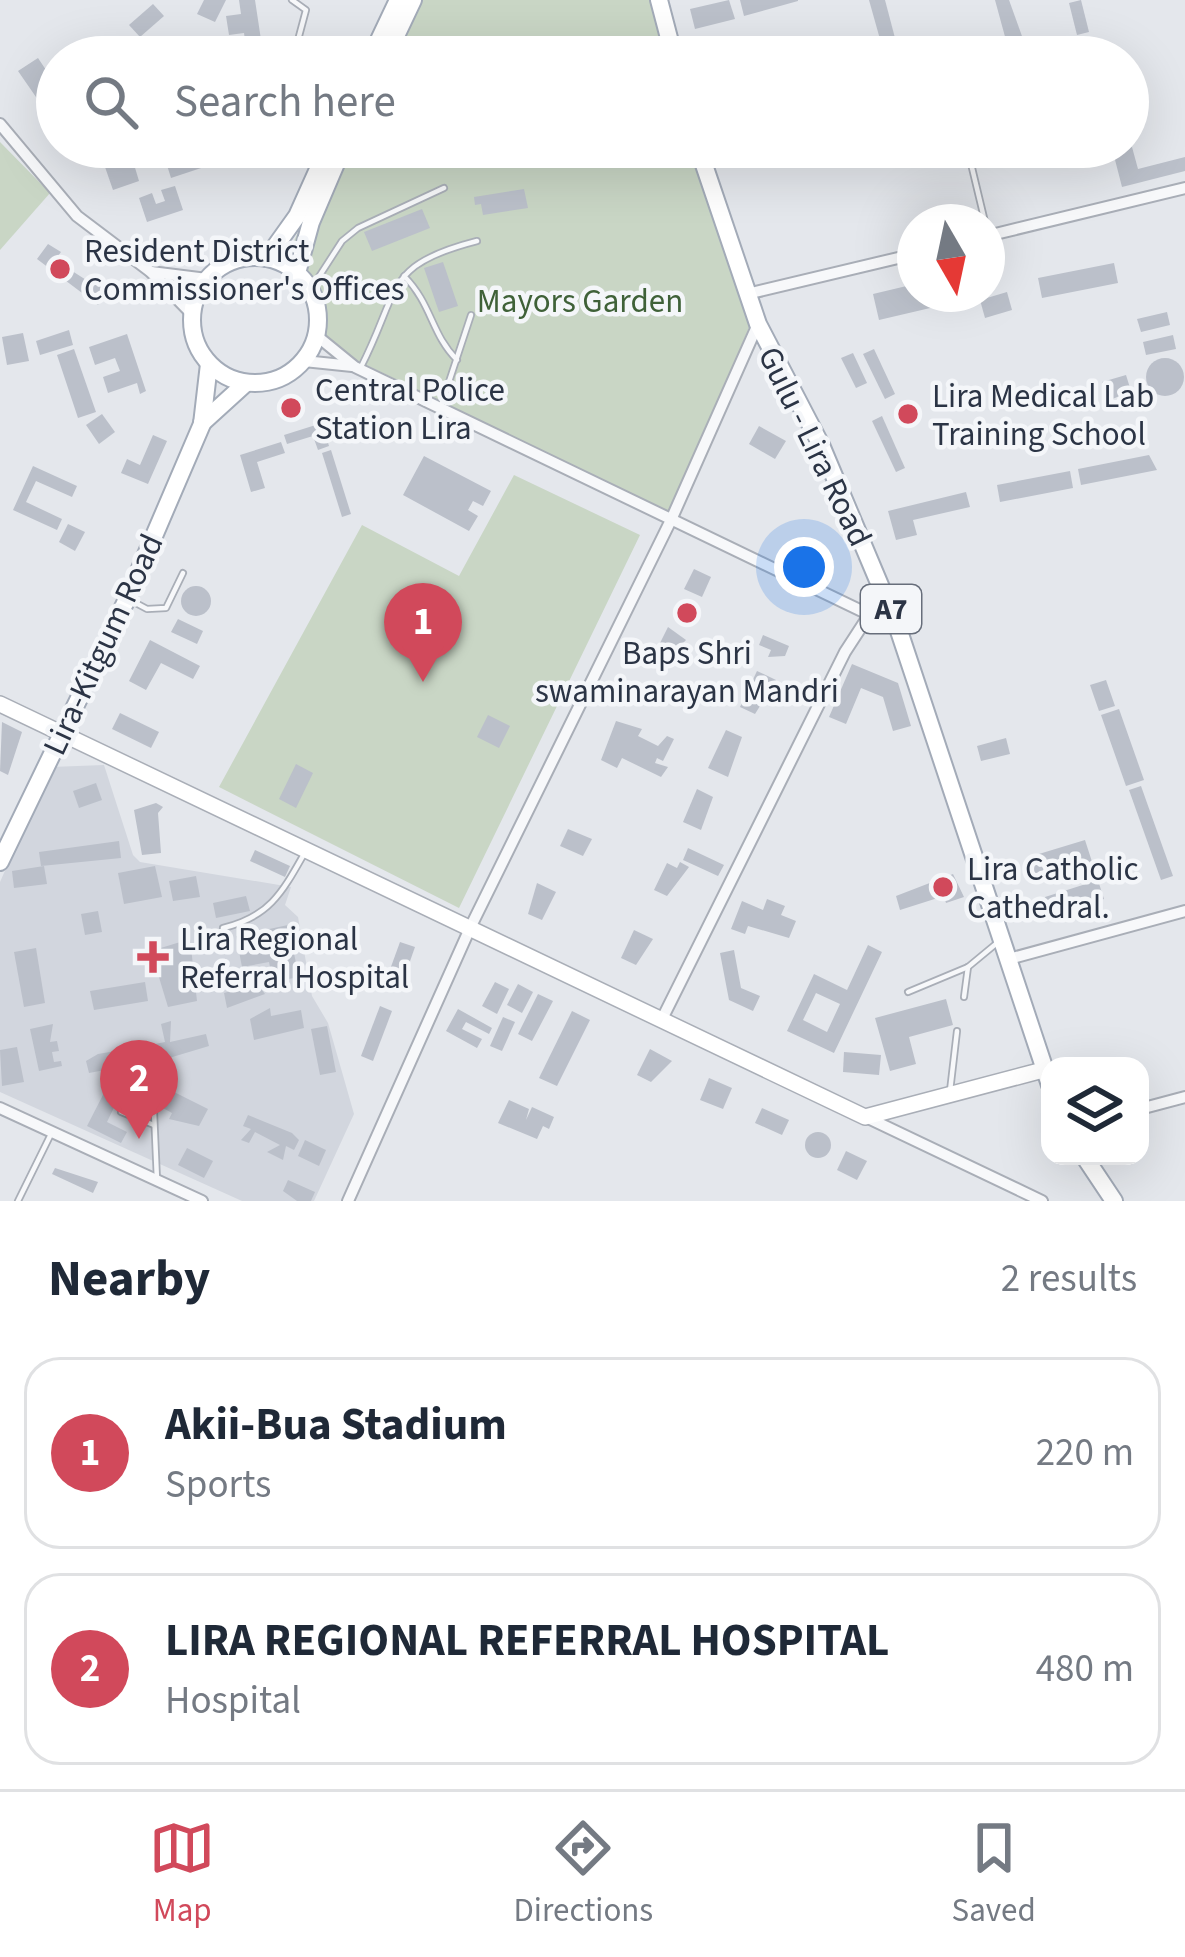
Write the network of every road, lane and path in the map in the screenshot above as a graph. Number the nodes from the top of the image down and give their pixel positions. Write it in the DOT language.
graph roads {
  1 [pos="292,0"];
  2 [pos="398,0"];
  3 [pos="413,0"];
  4 [pos="660,0"];
  5 [pos="299,36"];
  6 [pos="381,36"];
  7 [pos="396,36"];
  8 [pos="669,36"];
  9 [pos="0,124"];
  10 [pos="36,167"];
  11 [pos="37,168"];
  12 [pos="321,168"];
  13 [pos="332,168"];
  14 [pos="705,168"];
  15 [pos="972,168"];
  16 [pos="444,188"];
  17 [pos="1185,188"];
  18 [pos="981,204"];
  19 [pos="304,219"];
  20 [pos="1005,231"];
  21 [pos="478,241"];
  22 [pos="267,258"];
  23 [pos="897,258"];
  24 [pos="151,272"];
  25 [pos="298,273"];
  26 [pos="402,274"];
  27 [pos="207,279"];
  28 [pos="311,289"];
  29 [pos="747,294"];
  30 [pos="192,314"];
  31 [pos="471,315"];
  32 [pos="758,324"];
  33 [pos="317,335"];
  34 [pos="457,360"];
  35 [pos="304,361"];
  36 [pos="209,364"];
  37 [pos="358,367"];
  38 [pos="246,382"];
  39 [pos="441,406"];
  40 [pos="202,424"];
  41 [pos="670,520"];
  42 [pos="183,573"];
  43 [pos="127,599"];
  44 [pos="871,612"];
  45 [pos="898,628"];
  46 [pos="0,704"];
  47 [pos="61,732"];
  48 [pos="307,848"];
  49 [pos="0,862"];
  50 [pos="1185,911"];
  51 [pos="471,926"];
  52 [pos="223,928"];
  53 [pos="1001,940"];
  54 [pos="1010,959"];
  55 [pos="968,968"];
  56 [pos="908,992"];
  57 [pos="964,997"];
  58 [pos="663,1017"];
  59 [pos="957,1031"];
  60 [pos="1041,1058"];
  61 [pos="161,1068"];
  62 [pos="1041,1078"];
  63 [pos="950,1095"];
  64 [pos="1185,1097"];
  65 [pos="1149,1107"];
  66 [pos="0,1108"];
  67 [pos="121,1112"];
  68 [pos="865,1117"];
  69 [pos="154,1125"];
  70 [pos="52,1132"];
  71 [pos="1090,1165"];
  72 [pos="157,1180"];
  73 [pos="18,1201"];
  74 [pos="202,1201"];
  75 [pos="348,1201"];
  76 [pos="1042,1201"];
  77 [pos="1114,1201"];
  1 -- 5 [label="lane"];
  2 -- 6 [label="main road"];
  3 -- 7 [label="main road"];
  4 -- 8 [label="main road"];
  9 -- 10 [label="street"];
  11 -- 24 [label="street"];
  12 -- 19 [label="main road"];
  13 -- 19 [label="main road"];
  14 -- 29 [label="main road, Gulu - Lira Road / A7"];
  15 -- 18 [label="lane"];
  16 -- 28 [label="lane"];
  17 -- 20 [label="street"];
  19 -- 22 [label="main road"];
  19 -- 25 [label="main road"];
  21 -- 26 [label="lane"];
  22 -- 25 [label="main road"];
  22 -- 27 [label="main road"];
  23 -- 29 [label="street"];
  24 -- 27 [label="street"];
  24 -- 30 [label="street"];
  25 -- 28 [label="main road"];
  26 -- 34 [label="lane"];
  26 -- 37 [label="lane"];
  27 -- 30 [label="main road"];
  28 -- 33 [label="main road"];
  29 -- 32 [label="main road, Gulu - Lira Road / A7"];
  30 -- 36 [label="main road"];
  31 -- 34 [label="lane"];
  32 -- 41 [label="street"];
  32 -- 45 [label="main road, Gulu - Lira Road / A7"];
  33 -- 35 [label="main road"];
  33 -- 37 [label="street"];
  34 -- 39 [label="lane"];
  35 -- 37 [label="street"];
  35 -- 38 [label="main road"];
  36 -- 38 [label="main road"];
  36 -- 40 [label="main road, Lira-Kitgum Road"];
  37 -- 39 [label="street"];
  38 -- 40 [label="main road, Lira-Kitgum Road"];
  39 -- 41 [label="street"];
  40 -- 43 [label="main road, Lira-Kitgum Road"];
  41 -- 44 [label="street"];
  41 -- 51 [label="street"];
  42 -- 43 [label="lane"];
  43 -- 47 [label="main road, Lira-Kitgum Road"];
  44 -- 45 [label="street"];
  44 -- 58 [label="street"];
  45 -- 53 [label="main road, Gulu - Lira Road / A7"];
  46 -- 47 [label="main road"];
  47 -- 48 [label="main road"];
  47 -- 49 [label="main road, Lira-Kitgum Road"];
  48 -- 51 [label="main road"];
  48 -- 52 [label="lane"];
  50 -- 54 [label="street"];
  51 -- 58 [label="main road"];
  51 -- 75 [label="street"];
  53 -- 54 [label="main road, Gulu - Lira Road / A7"];
  53 -- 55 [label="lane"];
  54 -- 60 [label="main road, Gulu - Lira Road / A7"];
  55 -- 56 [label="lane"];
  55 -- 57 [label="lane"];
  58 -- 68 [label="main road"];
  59 -- 63 [label="lane"];
  61 -- 69 [label="lane"];
  62 -- 63 [label="main road"];
  63 -- 68 [label="main road"];
  64 -- 65 [label="street"];
  66 -- 70 [label="street"];
  67 -- 69 [label="lane"];
  68 -- 76 [label="street"];
  69 -- 72 [label="lane"];
  70 -- 72 [label="street"];
  70 -- 73 [label="lane"];
  71 -- 77 [label="main road"];
  72 -- 74 [label="street"];
}
